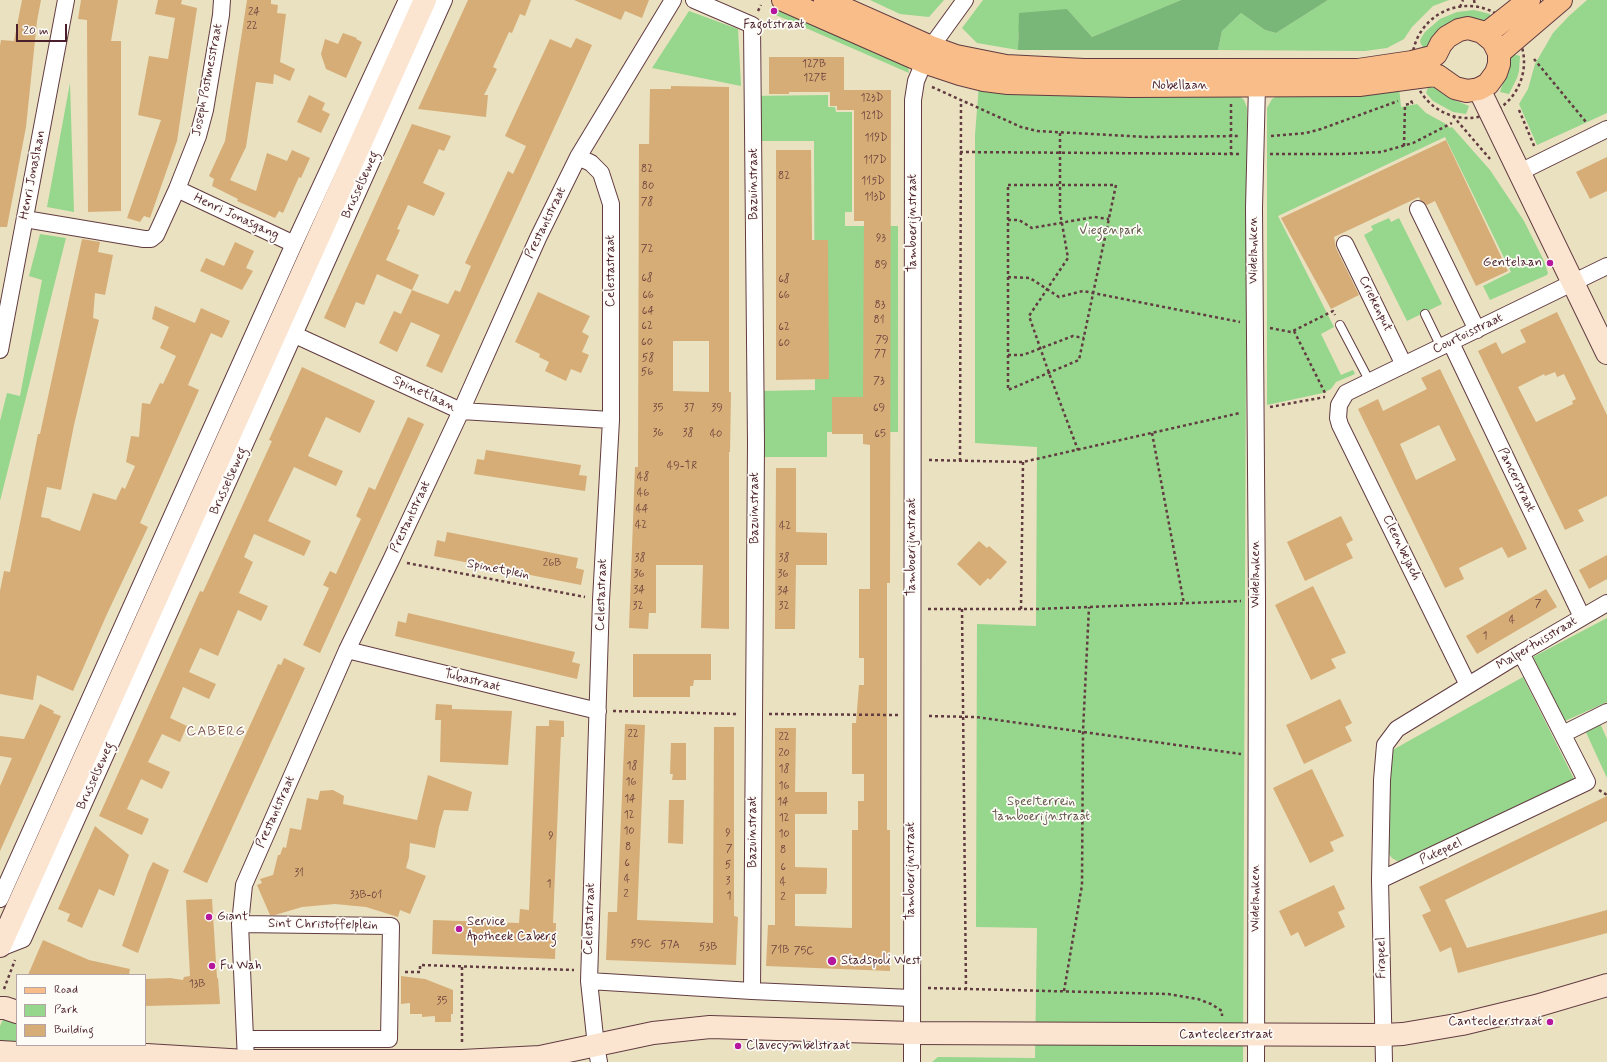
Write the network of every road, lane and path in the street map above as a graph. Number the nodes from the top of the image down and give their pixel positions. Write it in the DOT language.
graph roads {
  1 [pos="66,0"];
  2 [pos="222,0"];
  3 [pos="407,0"];
  4 [pos="425,0"];
  5 [pos="444,0"];
  6 [pos="673,0"];
  7 [pos="694,0"];
  8 [pos="782,0"];
  9 [pos="825,0"];
  10 [pos="966,0"];
  11 [pos="1463,0"];
  12 [pos="1474,0"];
  13 [pos="1529,0"];
  14 [pos="1561,0"];
  15 [pos="761,5"];
  16 [pos="1475,5"];
  17 [pos="1460,7"];
  18 [pos="755,18"];
  19 [pos="1512,29"];
  20 [pos="1486,34"];
  21 [pos="1499,53"];
  22 [pos="928,54"];
  23 [pos="1534,59"];
  24 [pos="1436,65"];
  25 [pos="1414,81"];
  26 [pos="1257,85"];
  27 [pos="1479,89"];
  28 [pos="960,100"];
  29 [pos="1519,110"];
  30 [pos="1491,113"];
  31 [pos="1453,115"];
  32 [pos="1602,132"];
  33 [pos="1060,133"];
  34 [pos="1255,136"];
  35 [pos="1404,146"];
  36 [pos="960,152"];
  37 [pos="1060,153"];
  38 [pos="578,157"];
  39 [pos="1540,162"];
  40 [pos="1520,172"];
  41 [pos="1060,185"];
  42 [pos="177,190"];
  43 [pos="1418,209"];
  44 [pos="25,219"];
  45 [pos="1008,220"];
  46 [pos="1109,220"];
  47 [pos="1062,222"];
  48 [pos="294,244"];
  49 [pos="1345,244"];
  50 [pos="1607,266"];
  51 [pos="1008,277"];
  52 [pos="1573,282"];
  53 [pos="1047,290"];
  54 [pos="1094,293"];
  55 [pos="1425,314"];
  56 [pos="1255,325"];
  57 [pos="1340,325"];
  58 [pos="1477,330"];
  59 [pos="1294,331"];
  60 [pos="295,335"];
  61 [pos="1084,338"];
  62 [pos="1446,345"];
  63 [pos="1040,349"];
  64 [pos="0,350"];
  65 [pos="1607,353"];
  66 [pos="1008,355"];
  67 [pos="1404,365"];
  68 [pos="1049,373"];
  69 [pos="1370,382"];
  70 [pos="1255,410"];
  71 [pos="1338,410"];
  72 [pos="461,411"];
  73 [pos="611,420"];
  74 [pos="1152,433"];
  75 [pos="1078,450"];
  76 [pos="912,460"];
  77 [pos="960,461"];
  78 [pos="1023,462"];
  79 [pos="391,560"];
  80 [pos="601,600"];
  81 [pos="1257,600"];
  82 [pos="1607,603"];
  83 [pos="1184,604"];
  84 [pos="1090,607"];
  85 [pos="912,608"];
  86 [pos="962,609"];
  87 [pos="1021,609"];
  88 [pos="1582,617"];
  89 [pos="347,650"];
  90 [pos="1521,653"];
  91 [pos="1468,685"];
  92 [pos="598,711"];
  93 [pos="1607,712"];
  94 [pos="912,715"];
  95 [pos="962,716"];
  96 [pos="1083,731"];
  97 [pos="1563,734"];
  98 [pos="1256,756"];
  99 [pos="1380,880"];
  100 [pos="0,899"];
  101 [pos="240,924"];
  102 [pos="23,939"];
  103 [pos="0,947"];
  104 [pos="462,966"];
  105 [pos="391,972"];
  106 [pos="589,976"];
  107 [pos="1607,986"];
  108 [pos="966,989"];
  109 [pos="752,991"];
  110 [pos="1064,991"];
  111 [pos="911,993"];
  112 [pos="0,994"];
  113 [pos="0,1008"];
  114 [pos="16,1012"];
  115 [pos="912,1033"];
  116 [pos="1223,1034"];
  117 [pos="1256,1035"];
  118 [pos="1384,1035"];
  119 [pos="246,1038"];
  120 [pos="0,1052"];
  121 [pos="107,1053"];
  122 [pos="598,1054"];
  123 [pos="246,1061"];
  124 [pos="462,1061"];
  125 [pos="912,1062"];
  126 [pos="1256,1062"];
  127 [pos="1384,1062"];
  1 -- 44 [label="street, Henri Jonaslaan"];
  2 -- 42 [label="street, Joseph Postmesstraat"];
  3 -- 48 [label="street"];
  4 -- 103 [label="street, Brusselseweg"];
  5 -- 60 [label="street, Brusselseweg"];
  6 -- 38 [label="street, Prestantstraat"];
  7 -- 18 [label="street"];
  8 -- 22 [label="main road"];
  9 -- 22 [label="main road"];
  10 -- 22 [label="street, Tamboerijnstraat"];
  11 -- 17 [label="path"];
  12 -- 16 [label="path"];
  13 -- 19 [label="main road"];
  14 -- 19 [label="main road"];
  15 -- 18 [label="path"];
  16 -- 17 [label="path"];
  16 -- 19 [label="path"];
  17 -- 25 [label="path"];
  18 -- 109 [label="street, Bazuinstraat"];
  19 -- 20 [label="main road"];
  19 -- 21 [label="main road"];
  19 -- 30 [label="path"];
  20 -- 21 [label="main road"];
  20 -- 24 [label="main road"];
  21 -- 27 [label="main road"];
  22 -- 25 [label="main road, Nobellaan"];
  22 -- 26 [label="main road, Nobellaan"];
  22 -- 76 [label="street, Tamboerijnstraat"];
  23 -- 32 [label="path"];
  24 -- 25 [label="main road, Nobellaan"];
  24 -- 27 [label="main road"];
  25 -- 26 [label="main road, Nobellaan"];
  25 -- 31 [label="path"];
  25 -- 34 [label="path"];
  25 -- 35 [label="path"];
  26 -- 34 [label="street, Widelanken"];
  27 -- 30 [label="street"];
  28 -- 36 [label="path"];
  29 -- 39 [label="path"];
  30 -- 31 [label="path"];
  30 -- 40 [label="street"];
  31 -- 40 [label="path"];
  32 -- 39 [label="street"];
  33 -- 37 [label="path"];
  34 -- 56 [label="street, Widelanken"];
  36 -- 37 [label="path"];
  36 -- 77 [label="path"];
  37 -- 41 [label="path"];
  38 -- 72 [label="street, Prestantstraat"];
  38 -- 73 [label="street, Celestastraat"];
  39 -- 40 [label="street"];
  40 -- 52 [label="street"];
  41 -- 45 [label="path"];
  41 -- 46 [label="path"];
  41 -- 47 [label="path"];
  42 -- 44 [label="street, Joseph Postmesstraat"];
  42 -- 48 [label="street, Henri Jonasgang"];
  43 -- 58 [label="street"];
  44 -- 64 [label="street, Henri Jonaslaan"];
  45 -- 47 [label="path"];
  45 -- 51 [label="path"];
  46 -- 47 [label="path"];
  46 -- 54 [label="path"];
  47 -- 53 [label="path"];
  48 -- 100 [label="street"];
  49 -- 67 [label="street, Criekenput"];
  50 -- 52 [label="street, Courtoisstraat"];
  51 -- 53 [label="path"];
  51 -- 66 [label="path"];
  52 -- 58 [label="street, Courtoisstraat"];
  52 -- 65 [label="street"];
  53 -- 54 [label="path"];
  53 -- 63 [label="path"];
  54 -- 56 [label="path"];
  54 -- 61 [label="path"];
  55 -- 62 [label="lane"];
  56 -- 59 [label="path"];
  56 -- 70 [label="street, Widelanken"];
  57 -- 59 [label="path"];
  57 -- 69 [label="lane"];
  58 -- 62 [label="street, Courtoisstraat"];
  59 -- 70 [label="path"];
  60 -- 72 [label="street, Spinetlaan"];
  60 -- 102 [label="street, Brusselseweg"];
  61 -- 63 [label="path"];
  61 -- 68 [label="path"];
  62 -- 67 [label="street, Courtoisstraat"];
  62 -- 88 [label="street, Pancerstraat"];
  63 -- 66 [label="path"];
  63 -- 68 [label="path"];
  66 -- 68 [label="path"];
  67 -- 69 [label="street, Courtoisstraat"];
  68 -- 75 [label="path"];
  69 -- 71 [label="street, Courtoisstraat"];
  70 -- 74 [label="path"];
  70 -- 81 [label="street, Widelanken"];
  71 -- 91 [label="street, Cleenbejach"];
  72 -- 73 [label="street, Spinetlaan"];
  72 -- 79 [label="street, Prestantstraat"];
  73 -- 80 [label="street, Celestastraat"];
  74 -- 75 [label="path"];
  74 -- 83 [label="path"];
  75 -- 78 [label="path"];
  76 -- 77 [label="path"];
  76 -- 85 [label="street, Tamboerijnstraat"];
  77 -- 78 [label="path"];
  78 -- 87 [label="path"];
  79 -- 80 [label="path, Spinetplein"];
  79 -- 89 [label="street, Prestantstraat"];
  80 -- 92 [label="street, Celestastraat"];
  81 -- 83 [label="path"];
  81 -- 98 [label="street, Widelanken"];
  82 -- 88 [label="street, Malpertuisstraat"];
  83 -- 84 [label="path"];
  84 -- 87 [label="path"];
  84 -- 96 [label="path"];
  85 -- 86 [label="path"];
  85 -- 94 [label="street, Tamboerijnstraat"];
  86 -- 87 [label="path"];
  86 -- 95 [label="path"];
  88 -- 90 [label="street, Malpertuisstraat"];
  89 -- 92 [label="street, Tubastraat"];
  89 -- 101 [label="street, Prestantstraat"];
  90 -- 91 [label="street, Malpertuisstraat"];
  90 -- 97 [label="street, Putepeel"];
  91 -- 99 [label="street"];
  92 -- 106 [label="street, Celestastraat"];
  93 -- 97 [label="street"];
  94 -- 95 [label="path"];
  94 -- 111 [label="street, Tamboerijnstraat"];
  95 -- 96 [label="path"];
  95 -- 108 [label="path"];
  96 -- 98 [label="path"];
  96 -- 110 [label="path"];
  97 -- 99 [label="street, Putepeel"];
  98 -- 117 [label="street, Widelanken"];
  99 -- 118 [label="street, Firapeel"];
  101 -- 105 [label="street, Sint Christoffelplein"];
  101 -- 119 [label="street, Prestantstraat"];
  102 -- 103 [label="street, Brusselseweg"];
  102 -- 112 [label="path"];
  104 -- 105 [label="path"];
  104 -- 106 [label="path"];
  104 -- 124 [label="path"];
  105 -- 119 [label="street, Sint Christoffelplein"];
  106 -- 109 [label="street"];
  106 -- 122 [label="street, Celestastraat"];
  107 -- 118 [label="street, Cantecleerstraat"];
  108 -- 110 [label="path"];
  108 -- 111 [label="path"];
  109 -- 111 [label="street"];
  110 -- 116 [label="path"];
  111 -- 115 [label="street, Tamboerijnstraat"];
  113 -- 114 [label="street"];
  115 -- 116 [label="street, Cantecleerstraat"];
  115 -- 122 [label="street"];
  115 -- 125 [label="street, Tamboerijnstraat"];
  116 -- 117 [label="street, Cantecleerstraat"];
  117 -- 118 [label="street, Cantecleerstraat"];
  117 -- 126 [label="street, Widelanken"];
  118 -- 127 [label="street, Firapeel"];
  119 -- 123 [label="street, Prestantstraat"];
  120 -- 121 [label="street"];
  121 -- 123 [label="street"];
  122 -- 124 [label="street"];
  123 -- 124 [label="street"];
}
